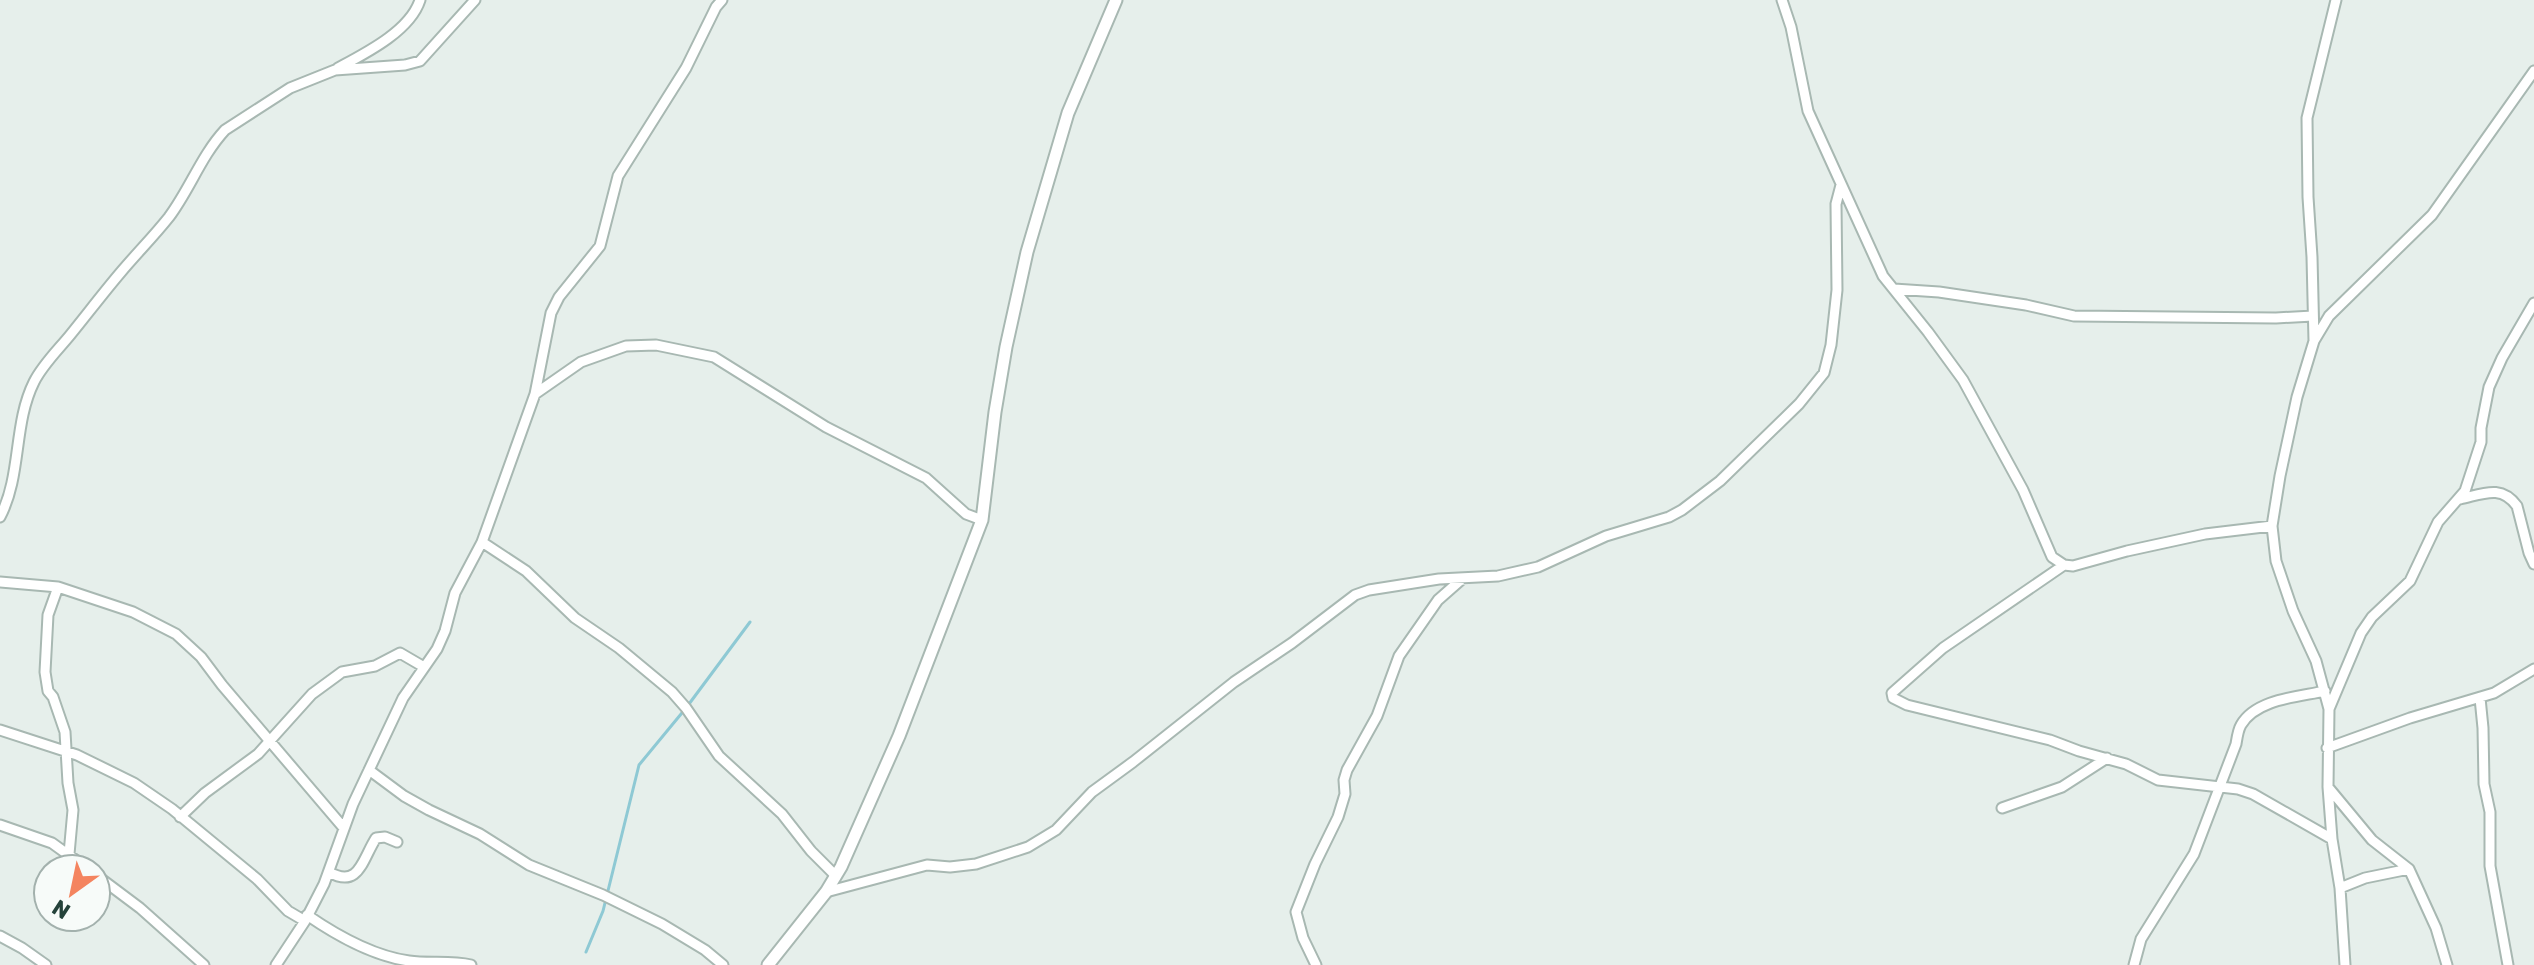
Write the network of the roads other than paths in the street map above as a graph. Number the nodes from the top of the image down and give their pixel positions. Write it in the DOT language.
graph roads {
  1 [pos="420,0"];
  2 [pos="475,0"];
  3 [pos="722,0"];
  4 [pos="1116,0"];
  5 [pos="1782,0"];
  6 [pos="2336,0"];
  7 [pos="335,70"];
  8 [pos="2534,71"];
  9 [pos="1841,185"];
  10 [pos="1894,289"];
  11 [pos="2534,303"];
  12 [pos="2313,316"];
  13 [pos="2314,341"];
  14 [pos="535,394"];
  15 [pos="2460,499"];
  16 [pos="0,517"];
  17 [pos="982,520"];
  18 [pos="2272,526"];
  19 [pos="482,542"];
  20 [pos="2534,564"];
  21 [pos="2064,565"];
  22 [pos="1463,577"];
  23 [pos="0,582"];
  24 [pos="58,587"];
  25 [pos="424,667"];
  26 [pos="2534,669"];
  27 [pos="2325,691"];
  28 [pos="2480,698"];
  29 [pos="2329,709"];
  30 [pos="0,730"];
  31 [pos="270,741"];
  32 [pos="2327,748"];
  33 [pos="66,752"];
  34 [pos="2107,758"];
  35 [pos="369,770"];
  36 [pos="2219,787"];
  37 [pos="2328,787"];
  38 [pos="2002,808"];
  39 [pos="180,817"];
  40 [pos="0,825"];
  41 [pos="343,827"];
  42 [pos="2332,839"];
  43 [pos="397,842"];
  44 [pos="67,853"];
  45 [pos="69,853"];
  46 [pos="2409,869"];
  47 [pos="329,872"];
  48 [pos="836,876"];
  49 [pos="112,887"];
  50 [pos="2340,888"];
  51 [pos="826,892"];
  52 [pos="306,918"];
  53 [pos="0,936"];
  54 [pos="430,963"];
  55 [pos="46,965"];
  56 [pos="204,965"];
  57 [pos="276,965"];
  58 [pos="471,965"];
  59 [pos="723,965"];
  60 [pos="768,965"];
  61 [pos="1316,965"];
  62 [pos="2134,965"];
  63 [pos="2345,965"];
  64 [pos="2447,965"];
  65 [pos="2508,965"];
  1 -- 7 [label="street"];
  2 -- 7 [label="street"];
  3 -- 14 [label="street"];
  4 -- 17 [label="street"];
  5 -- 9 [label="street"];
  6 -- 12 [label="street"];
  7 -- 16 [label="street"];
  8 -- 13 [label="street"];
  9 -- 10 [label="street"];
  9 -- 22 [label="street"];
  10 -- 12 [label="street"];
  10 -- 21 [label="street"];
  11 -- 15 [label="street"];
  12 -- 13 [label="street"];
  13 -- 18 [label="street"];
  14 -- 17 [label="street"];
  14 -- 19 [label="street"];
  15 -- 20 [label="street"];
  15 -- 29 [label="street"];
  17 -- 48 [label="street"];
  18 -- 21 [label="street"];
  18 -- 27 [label="street"];
  19 -- 25 [label="street"];
  19 -- 48 [label="street"];
  21 -- 34 [label="street"];
  22 -- 51 [label="street"];
  22 -- 61 [label="street"];
  23 -- 24 [label="street"];
  24 -- 31 [label="street"];
  24 -- 33 [label="street"];
  25 -- 31 [label="street"];
  25 -- 35 [label="street"];
  26 -- 28 [label="street"];
  27 -- 29 [label="street"];
  27 -- 36 [label="street"];
  28 -- 32 [label="street"];
  28 -- 65 [label="street"];
  29 -- 32 [label="street"];
  30 -- 33 [label="street"];
  31 -- 39 [label="street"];
  31 -- 41 [label="street"];
  32 -- 37 [label="street"];
  33 -- 39 [label="street"];
  33 -- 45 [label="street"];
  34 -- 36 [label="street"];
  34 -- 38 [label="street"];
  35 -- 41 [label="street"];
  35 -- 59 [label="street"];
  36 -- 42 [label="street"];
  36 -- 62 [label="street"];
  37 -- 42 [label="street"];
  37 -- 46 [label="street"];
  39 -- 52 [label="street"];
  40 -- 44 [label="street"];
  41 -- 47 [label="street"];
  42 -- 50 [label="street"];
  43 -- 47 [label="street"];
  46 -- 50 [label="street"];
  46 -- 64 [label="street"];
  47 -- 52 [label="street"];
  48 -- 51 [label="street"];
  49 -- 56 [label="street"];
  50 -- 63 [label="street"];
  51 -- 60 [label="street"];
  52 -- 54 [label="street"];
  52 -- 57 [label="street"];
  53 -- 55 [label="street"];
  54 -- 58 [label="street"];
}
